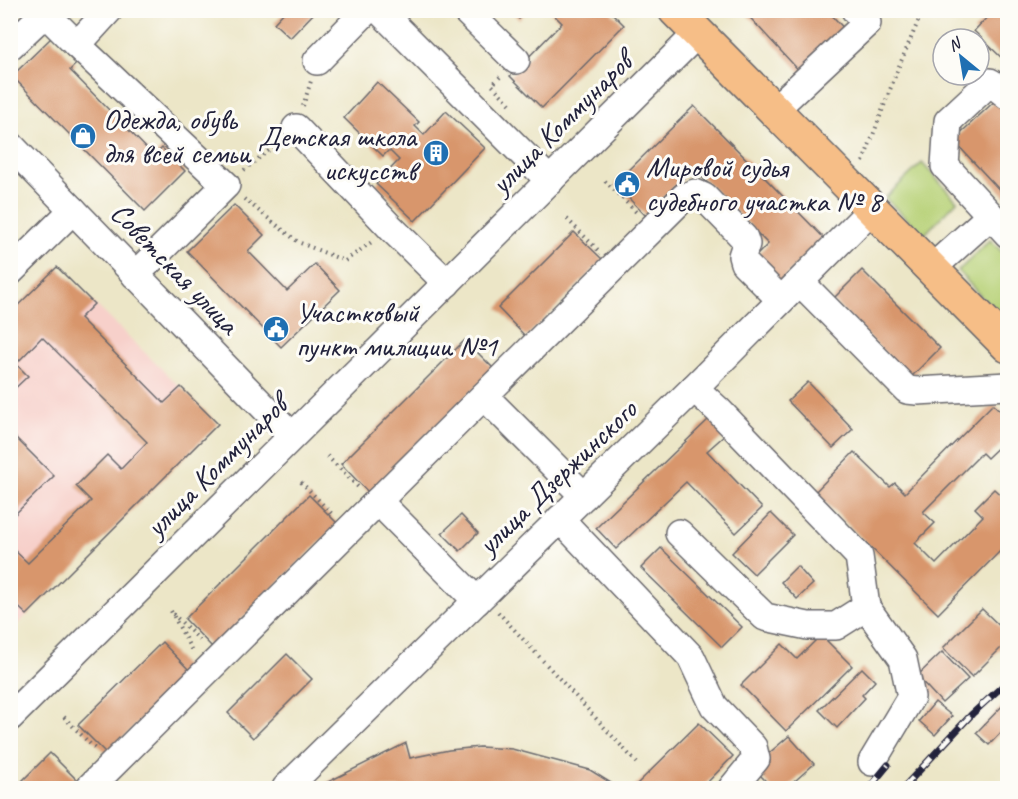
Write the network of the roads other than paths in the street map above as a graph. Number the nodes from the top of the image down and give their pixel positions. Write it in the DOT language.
graph roads {
  1 [pos="109,10"];
  2 [pos="367,10"];
  3 [pos="379,10"];
  4 [pos="465,10"];
  5 [pos="675,10"];
  6 [pos="855,10"];
  7 [pos="44,12"];
  8 [pos="698,33"];
  9 [pos="77,45"];
  10 [pos="10,46"];
  11 [pos="516,60"];
  12 [pos="317,61"];
  13 [pos="1008,96"];
  14 [pos="774,111"];
  15 [pos="296,128"];
  16 [pos="10,145"];
  17 [pos="550,181"];
  18 [pos="862,201"];
  19 [pos="73,210"];
  20 [pos="999,225"];
  21 [pos="930,270"];
  22 [pos="10,272"];
  23 [pos="135,275"];
  24 [pos="447,283"];
  25 [pos="791,291"];
  26 [pos="1008,346"];
  27 [pos="1008,386"];
  28 [pos="694,388"];
  29 [pos="484,396"];
  30 [pos="292,436"];
  31 [pos="584,496"];
  32 [pos="377,503"];
  33 [pos="560,519"];
  34 [pos="679,533"];
  35 [pos="484,603"];
  36 [pos="866,607"];
  37 [pos="10,717"];
  38 [pos="872,762"];
  39 [pos="89,789"];
  40 [pos="286,789"];
  41 [pos="732,789"];
  1 -- 9 [label="street"];
  2 -- 12 [label="street"];
  3 -- 17 [label="street"];
  4 -- 11 [label="street"];
  5 -- 8 [label="main road"];
  6 -- 14 [label="street"];
  7 -- 9 [label="street"];
  7 -- 10 [label="street"];
  8 -- 14 [label="main road"];
  8 -- 17 [label="street, улица Коммунаров"];
  9 -- 23 [label="street"];
  13 -- 20 [label="street"];
  14 -- 18 [label="main road"];
  15 -- 24 [label="street"];
  16 -- 19 [label="street, Советская улица"];
  17 -- 24 [label="street, улица Коммунаров"];
  18 -- 21 [label="main road"];
  18 -- 25 [label="street, улица Дзержинского"];
  19 -- 22 [label="street"];
  19 -- 23 [label="street, Советская улица"];
  20 -- 21 [label="street"];
  21 -- 26 [label="main road"];
  23 -- 30 [label="street, Советская улица"];
  24 -- 30 [label="street, улица Коммунаров"];
  25 -- 27 [label="street"];
  25 -- 28 [label="street, улица Дзержинского"];
  25 -- 29 [label="street"];
  28 -- 31 [label="street, улица Дзержинского"];
  28 -- 36 [label="street"];
  29 -- 31 [label="street"];
  29 -- 32 [label="street"];
  30 -- 37 [label="street, улица Коммунаров"];
  31 -- 33 [label="street, улица Дзержинского"];
  32 -- 35 [label="street"];
  32 -- 39 [label="street"];
  33 -- 35 [label="street, улица Дзержинского"];
  33 -- 41 [label="street"];
  34 -- 36 [label="street"];
  35 -- 40 [label="street, улица Дзержинского"];
  36 -- 38 [label="street"];
}
